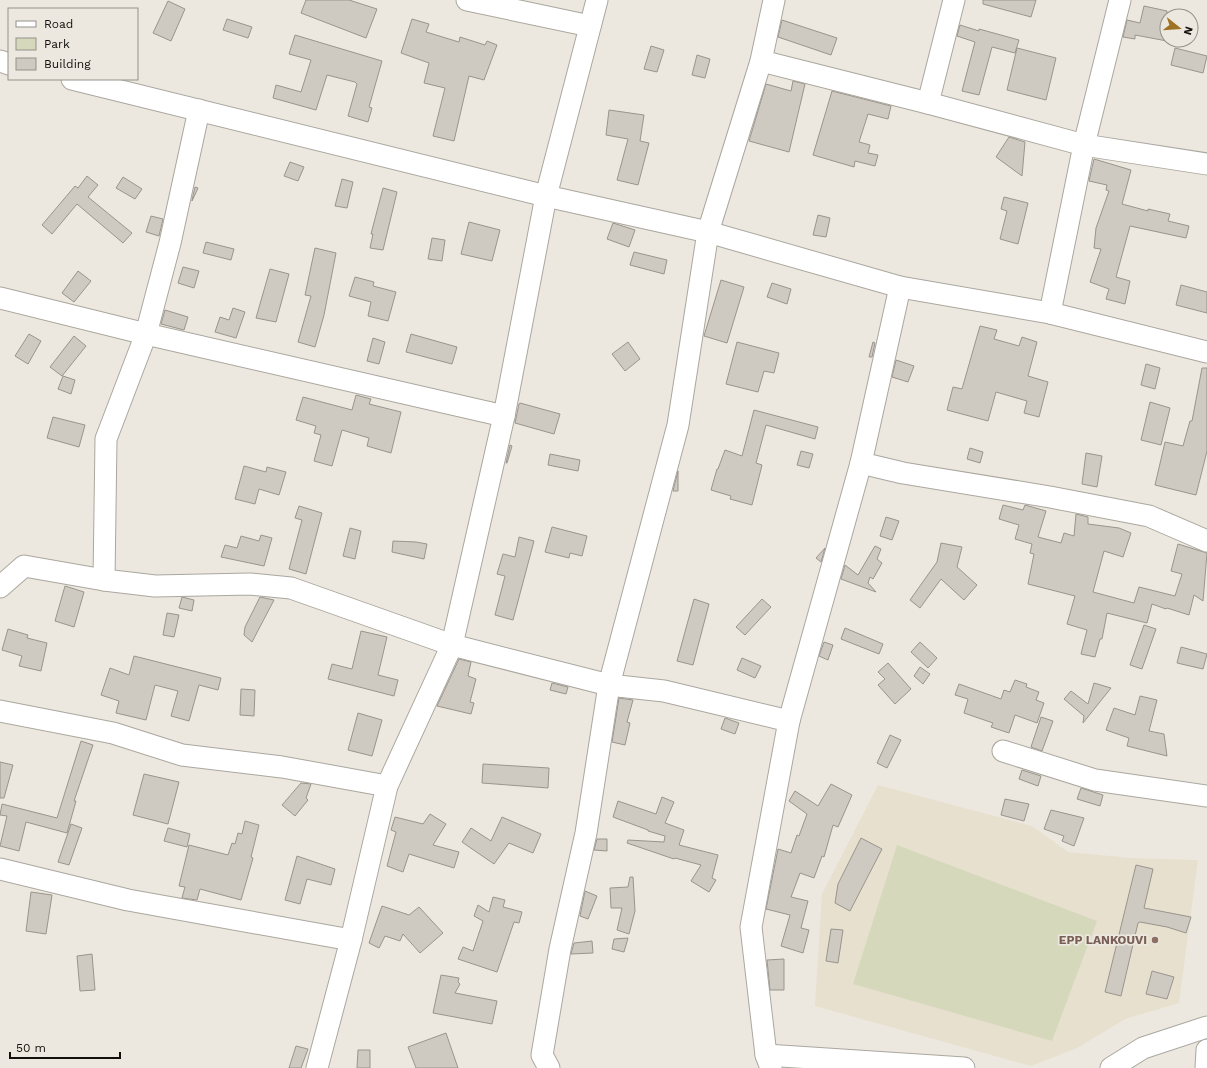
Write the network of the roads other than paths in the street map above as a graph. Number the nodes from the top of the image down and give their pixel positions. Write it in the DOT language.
graph roads {
  1 [pos="467,0"];
  2 [pos="597,0"];
  3 [pos="774,0"];
  4 [pos="954,0"];
  5 [pos="1120,0"];
  6 [pos="590,26"];
  7 [pos="761,61"];
  8 [pos="76,80"];
  9 [pos="928,103"];
  10 [pos="198,110"];
  11 [pos="1084,145"];
  12 [pos="1207,164"];
  13 [pos="546,196"];
  14 [pos="708,232"];
  15 [pos="900,287"];
  16 [pos="0,298"];
  17 [pos="1050,313"];
  18 [pos="146,334"];
  19 [pos="1207,352"];
  20 [pos="504,416"];
  21 [pos="862,463"];
  22 [pos="1207,541"];
  23 [pos="104,580"];
  24 [pos="0,587"];
  25 [pos="452,645"];
  26 [pos="609,685"];
  27 [pos="0,710"];
  28 [pos="789,721"];
  29 [pos="1003,750"];
  30 [pos="387,786"];
  31 [pos="1207,796"];
  32 [pos="0,869"];
  33 [pos="352,940"];
  34 [pos="1207,1028"];
  35 [pos="1207,1050"];
  36 [pos="768,1061"];
  37 [pos="317,1068"];
  38 [pos="549,1068"];
  39 [pos="963,1068"];
  40 [pos="1111,1068"];
  41 [pos="1206,1068"];
  1 -- 6 [label="street"];
  2 -- 6 [label="street"];
  3 -- 7 [label="street"];
  4 -- 9 [label="street"];
  5 -- 11 [label="street"];
  6 -- 13 [label="street"];
  7 -- 9 [label="street"];
  7 -- 14 [label="street"];
  8 -- 10 [label="street"];
  9 -- 11 [label="street"];
  10 -- 13 [label="street"];
  10 -- 18 [label="street"];
  11 -- 12 [label="street"];
  11 -- 17 [label="street"];
  13 -- 14 [label="street"];
  13 -- 20 [label="street"];
  14 -- 15 [label="street"];
  14 -- 26 [label="street"];
  15 -- 17 [label="street"];
  15 -- 21 [label="street"];
  16 -- 18 [label="street"];
  17 -- 19 [label="street"];
  18 -- 20 [label="street"];
  18 -- 23 [label="street"];
  20 -- 25 [label="street"];
  21 -- 22 [label="street"];
  21 -- 28 [label="street"];
  23 -- 24 [label="street"];
  23 -- 25 [label="street"];
  25 -- 26 [label="street"];
  25 -- 30 [label="street"];
  26 -- 28 [label="street"];
  26 -- 38 [label="street"];
  27 -- 30 [label="street"];
  28 -- 36 [label="street"];
  29 -- 31 [label="street"];
  30 -- 33 [label="street"];
  32 -- 33 [label="street"];
  33 -- 37 [label="street"];
  34 -- 40 [label="street"];
  35 -- 41 [label="street"];
  36 -- 39 [label="street"];
}
